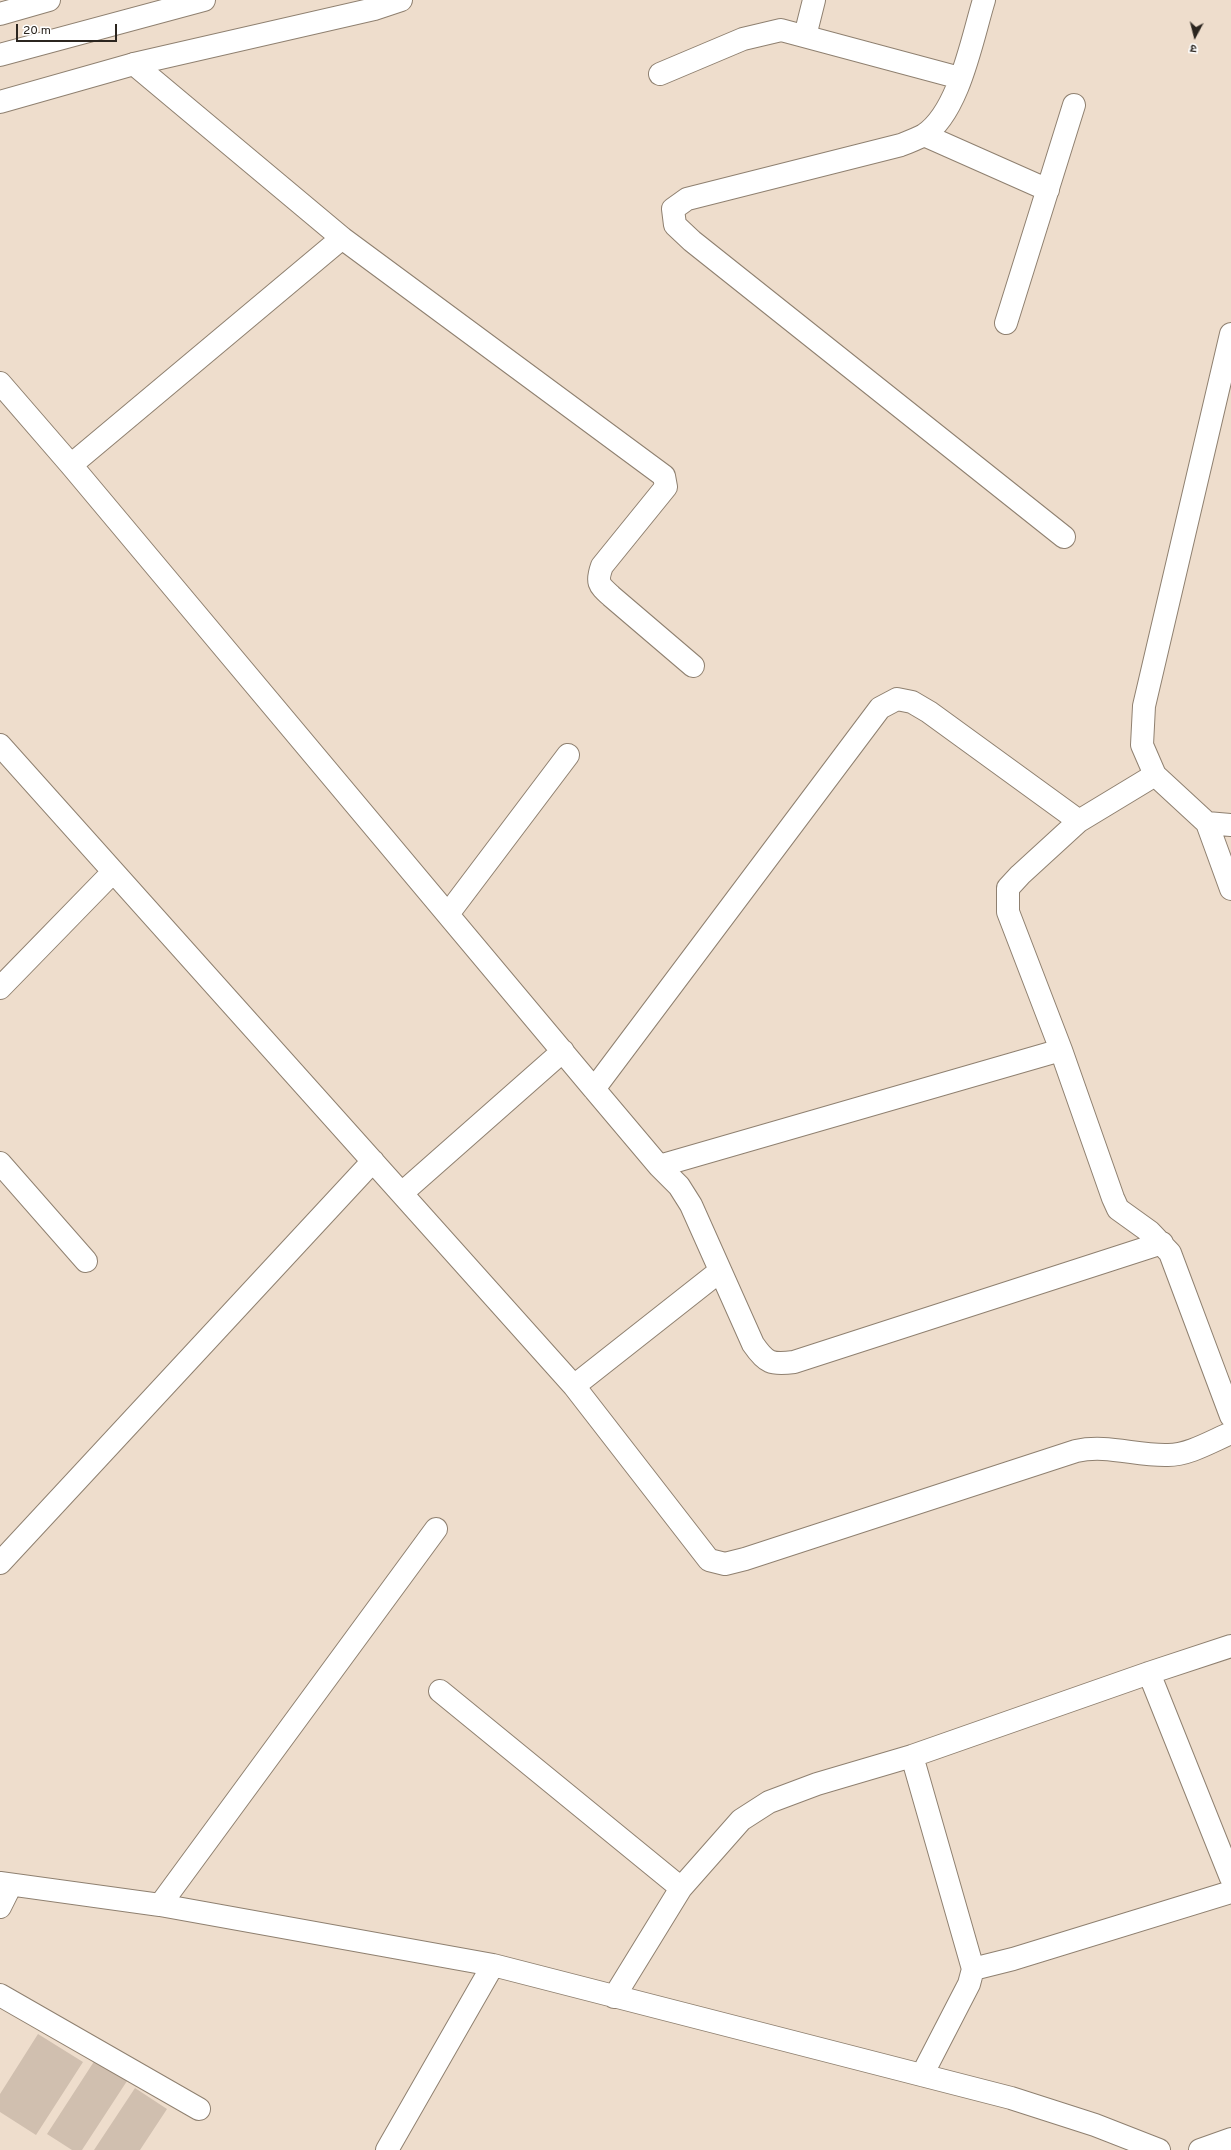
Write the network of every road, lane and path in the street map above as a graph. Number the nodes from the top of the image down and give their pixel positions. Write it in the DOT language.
graph roads {
  1 [pos="49,0"];
  2 [pos="204,0"];
  3 [pos="401,0"];
  4 [pos="814,0"];
  5 [pos="984,0"];
  6 [pos="0,14"];
  7 [pos="805,36"];
  8 [pos="0,55"];
  9 [pos="134,64"];
  10 [pos="660,74"];
  11 [pos="960,78"];
  12 [pos="0,102"];
  13 [pos="1074,105"];
  14 [pos="924,135"];
  15 [pos="1048,190"];
  16 [pos="342,238"];
  17 [pos="1006,323"];
  18 [pos="1231,334"];
  19 [pos="0,383"];
  20 [pos="71,464"];
  21 [pos="1064,537"];
  22 [pos="693,666"];
  23 [pos="0,745"];
  24 [pos="568,755"];
  25 [pos="1155,775"];
  26 [pos="1079,822"];
  27 [pos="1207,823"];
  28 [pos="1231,825"];
  29 [pos="113,872"];
  30 [pos="1231,889"];
  31 [pos="448,914"];
  32 [pos="0,988"];
  33 [pos="1061,1050"];
  34 [pos="563,1051"];
  35 [pos="594,1090"];
  36 [pos="373,1161"];
  37 [pos="0,1163"];
  38 [pos="659,1166"];
  39 [pos="402,1194"];
  40 [pos="1162,1243"];
  41 [pos="86,1261"];
  42 [pos="720,1271"];
  43 [pos="574,1386"];
  44 [pos="1231,1416"];
  45 [pos="1231,1433"];
  46 [pos="436,1529"];
  47 [pos="0,1563"];
  48 [pos="1231,1646"];
  49 [pos="1148,1673"];
  50 [pos="440,1691"];
  51 [pos="912,1756"];
  52 [pos="1231,1878"];
  53 [pos="6,1884"];
  54 [pos="681,1888"];
  55 [pos="1231,1892"];
  56 [pos="160,1905"];
  57 [pos="0,1908"];
  58 [pos="494,1965"];
  59 [pos="973,1969"];
  60 [pos="0,1995"];
  61 [pos="614,1997"];
  62 [pos="922,2075"];
  63 [pos="199,2109"];
  64 [pos="1231,2139"];
  65 [pos="387,2150"];
  66 [pos="1159,2150"];
  67 [pos="1200,2150"];
  1 -- 6 [label="street"];
  2 -- 8 [label="street"];
  3 -- 9 [label="street"];
  4 -- 7 [label="street"];
  5 -- 11 [label="street"];
  7 -- 10 [label="street"];
  7 -- 11 [label="street"];
  9 -- 12 [label="street"];
  9 -- 16 [label="street"];
  11 -- 14 [label="street"];
  13 -- 15 [label="street"];
  14 -- 15 [label="street"];
  14 -- 21 [label="street"];
  15 -- 17 [label="street"];
  16 -- 20 [label="street"];
  16 -- 22 [label="street"];
  18 -- 25 [label="street"];
  19 -- 20 [label="street"];
  20 -- 31 [label="street"];
  23 -- 29 [label="street"];
  24 -- 31 [label="street"];
  25 -- 26 [label="street"];
  25 -- 27 [label="street"];
  26 -- 33 [label="street"];
  26 -- 35 [label="street"];
  27 -- 28 [label="street"];
  27 -- 30 [label="street"];
  29 -- 32 [label="street"];
  29 -- 36 [label="street"];
  31 -- 34 [label="street"];
  33 -- 38 [label="street"];
  33 -- 40 [label="street"];
  34 -- 35 [label="street"];
  34 -- 39 [label="street"];
  35 -- 38 [label="street"];
  36 -- 39 [label="street"];
  36 -- 47 [label="street"];
  37 -- 41 [label="street"];
  38 -- 42 [label="street"];
  39 -- 43 [label="street"];
  40 -- 42 [label="street"];
  40 -- 44 [label="street"];
  42 -- 43 [label="street"];
  43 -- 45 [label="street"];
  46 -- 56 [label="street"];
  48 -- 49 [label="street"];
  49 -- 51 [label="street"];
  49 -- 52 [label="street"];
  50 -- 54 [label="street"];
  51 -- 54 [label="street"];
  51 -- 59 [label="street"];
  53 -- 56 [label="street"];
  53 -- 57 [label="street"];
  54 -- 61 [label="street"];
  55 -- 59 [label="street"];
  56 -- 58 [label="street"];
  58 -- 61 [label="street"];
  58 -- 65 [label="street"];
  59 -- 62 [label="street"];
  60 -- 63 [label="street"];
  61 -- 62 [label="street"];
  62 -- 66 [label="street"];
  64 -- 67 [label="street"];
}
